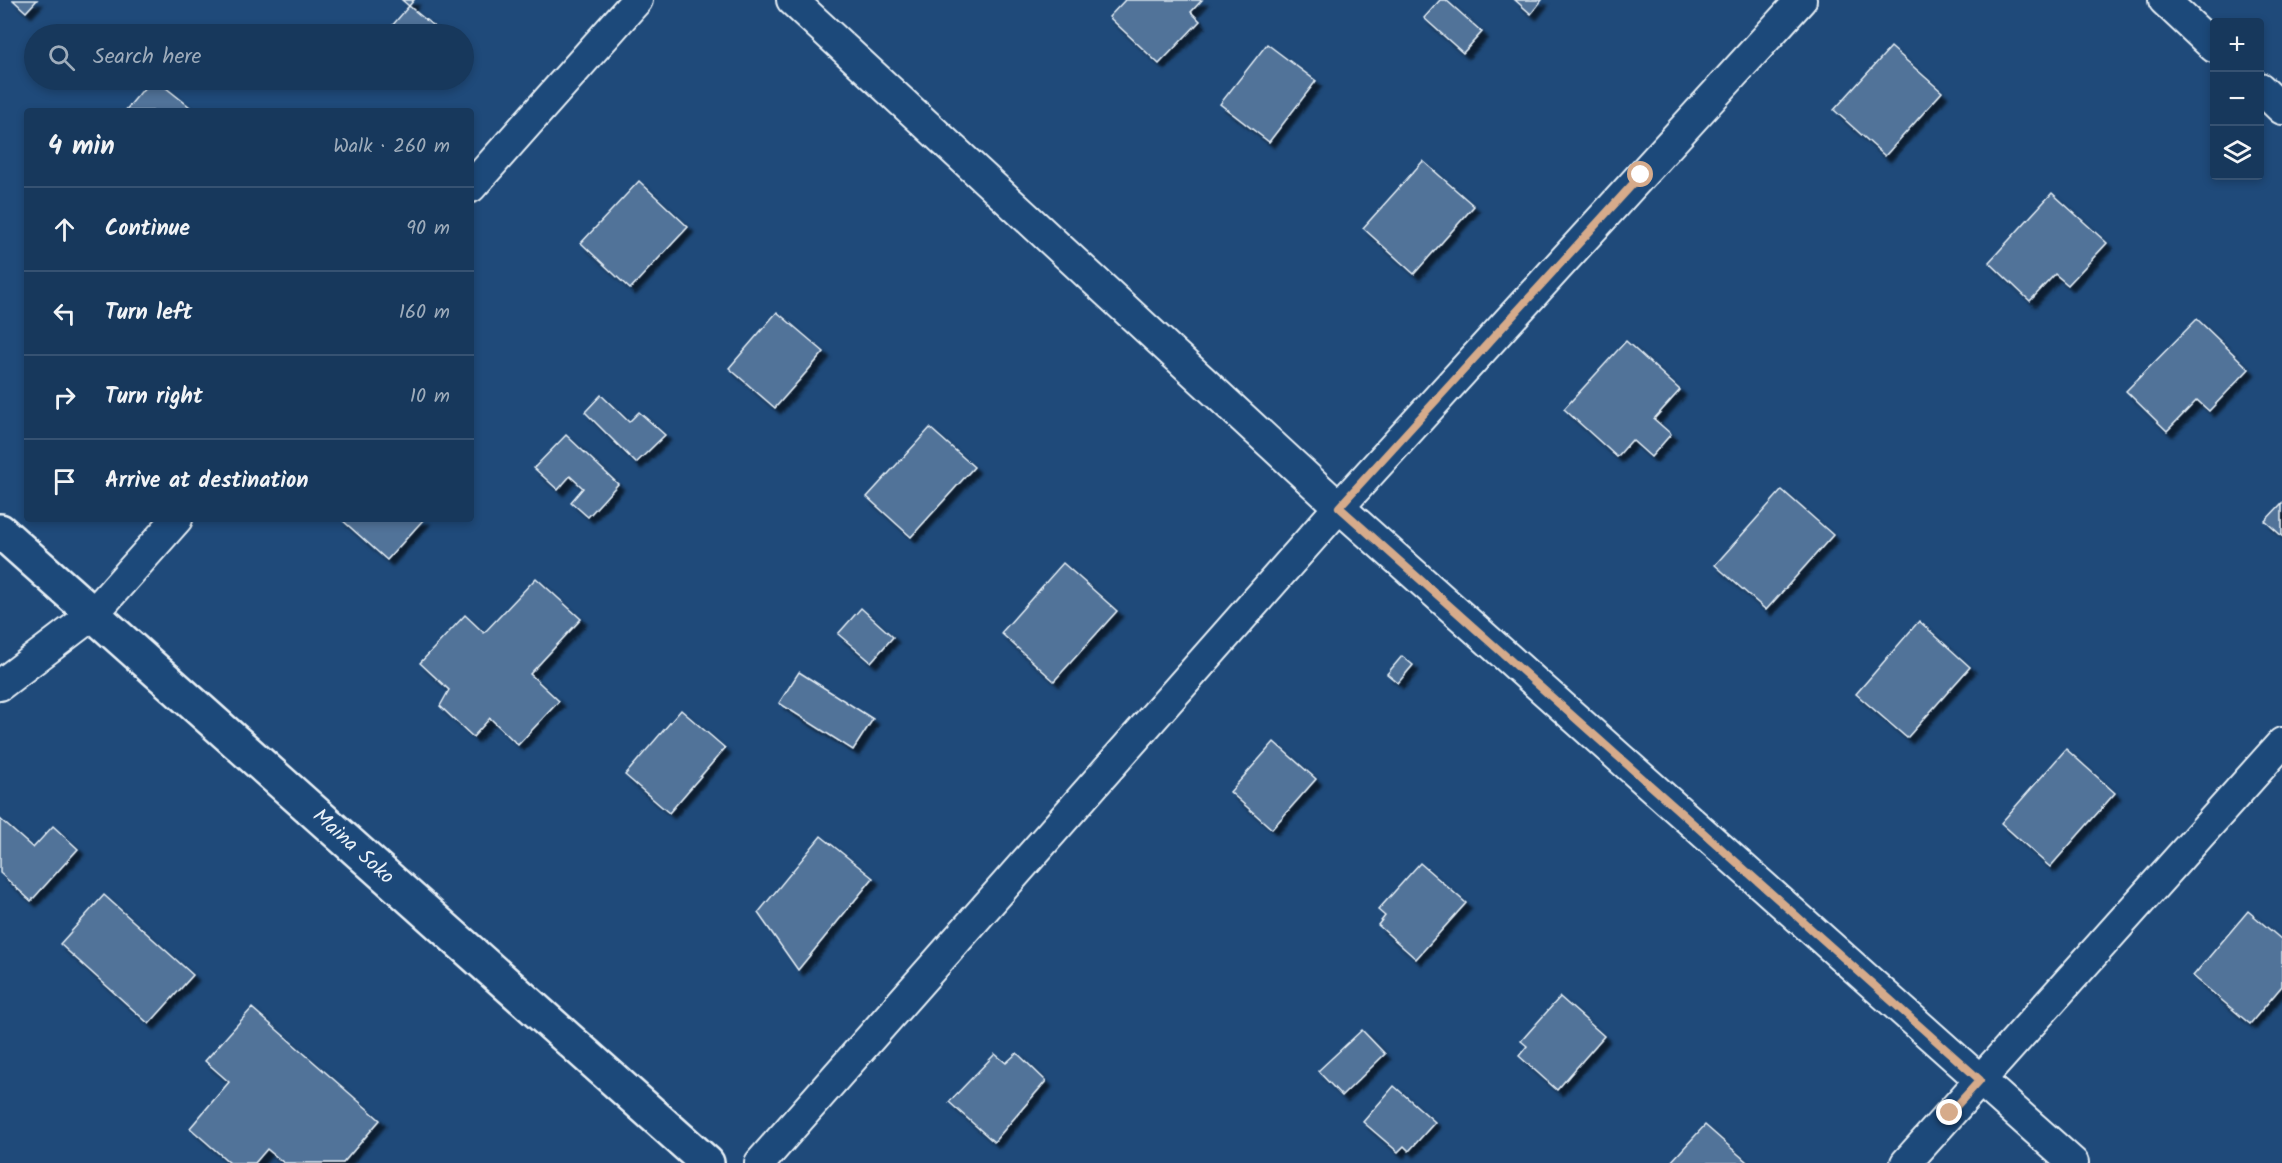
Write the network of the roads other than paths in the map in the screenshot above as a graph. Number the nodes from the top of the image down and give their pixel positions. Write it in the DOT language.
graph roads {
  1 [pos="637,0"];
  2 [pos="792,0"];
  3 [pos="1801,0"];
  4 [pos="2164,0"];
  5 [pos="2210,43"];
  6 [pos="2264,93"];
  7 [pos="2282,109"];
  8 [pos="474,185"];
  9 [pos="1339,507"];
  10 [pos="174,522"];
  11 [pos="0,531"];
  12 [pos="92,615"];
  13 [pos="0,685"];
  14 [pos="2282,743"];
  15 [pos="1980,1080"];
  16 [pos="707,1163"];
  17 [pos="760,1163"];
  18 [pos="1906,1163"];
  19 [pos="2073,1163"];
  1 -- 8 [label="street"];
  2 -- 9 [label="street"];
  3 -- 9 [label="street"];
  4 -- 5 [label="street"];
  6 -- 7 [label="street"];
  9 -- 15 [label="street"];
  9 -- 17 [label="street"];
  10 -- 12 [label="street"];
  11 -- 12 [label="street, Maina Soko"];
  12 -- 13 [label="street"];
  12 -- 16 [label="street, Maina Soko"];
  14 -- 15 [label="street"];
  15 -- 18 [label="street"];
  15 -- 19 [label="street"];
}
